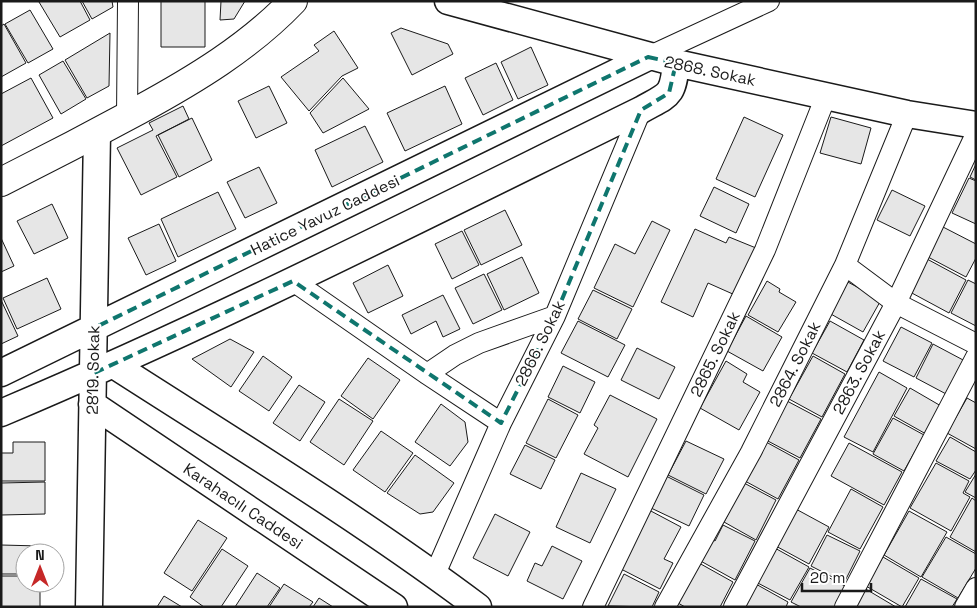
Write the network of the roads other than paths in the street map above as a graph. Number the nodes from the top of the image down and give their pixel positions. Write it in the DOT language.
graph roads {
  1 [pos="128,1"];
  2 [pos="293,1"];
  3 [pos="448,1"];
  4 [pos="769,1"];
  5 [pos="648,57"];
  6 [pos="676,63"];
  7 [pos="826,96"];
  8 [pos="641,110"];
  9 [pos="907,114"];
  10 [pos="127,116"];
  11 [pos="976,125"];
  12 [pos="97,133"];
  13 [pos="976,134"];
  14 [pos="1,182"];
  15 [pos="845,265"];
  16 [pos="293,282"];
  17 [pos="896,303"];
  18 [pos="555,316"];
  19 [pos="94,328"];
  20 [pos="976,344"];
  21 [pos="976,358"];
  22 [pos="104,370"];
  23 [pos="1,374"];
  24 [pos="427,374"];
  25 [pos="92,404"];
  26 [pos="1,413"];
  27 [pos="501,424"];
  28 [pos="435,574"];
  29 [pos="976,588"];
  30 [pos="89,607"];
  31 [pos="394,607"];
  32 [pos="478,607"];
  33 [pos="593,607"];
  34 [pos="665,607"];
  35 [pos="734,607"];
  36 [pos="845,607"];
  37 [pos="965,607"];
  1 -- 10 [label="street"];
  2 -- 10 [label="main road"];
  3 -- 5 [label="street, 2868. Sokak"];
  4 -- 5 [label="street"];
  5 -- 6 [label="street, 2868. Sokak"];
  5 -- 19 [label="street, Hatice Yavuz Caddesi"];
  6 -- 7 [label="street, 2868. Sokak"];
  6 -- 8 [label="street"];
  7 -- 9 [label="street, 2868. Sokak"];
  7 -- 33 [label="street, 2865. Sokak"];
  8 -- 16 [label="street"];
  8 -- 18 [label="street, 2866. Sokak"];
  9 -- 11 [label="street, 2868. Sokak"];
  9 -- 15 [label="street, 2864. Sokak"];
  10 -- 12 [label="main road"];
  12 -- 14 [label="main road"];
  12 -- 19 [label="street, 2819. Sokak"];
  13 -- 17 [label="street, 2863. Sokak"];
  15 -- 17 [label="street"];
  15 -- 34 [label="street, 2864. Sokak"];
  16 -- 22 [label="street"];
  16 -- 24 [label="street"];
  17 -- 20 [label="street"];
  17 -- 35 [label="street, 2863. Sokak"];
  18 -- 24 [label="street"];
  18 -- 27 [label="street, 2866. Sokak"];
  19 -- 22 [label="street, 2819. Sokak"];
  19 -- 23 [label="street, Hatice Yavuz Caddesi"];
  21 -- 36 [label="street"];
  22 -- 25 [label="street, 2819. Sokak"];
  22 -- 26 [label="street"];
  22 -- 28 [label="street"];
  24 -- 27 [label="street"];
  25 -- 30 [label="street, 2819. Sokak"];
  25 -- 31 [label="street, Karahacılı Caddesi"];
  27 -- 28 [label="street, 2866. Sokak"];
  28 -- 32 [label="street"];
  29 -- 37 [label="street"];
}
